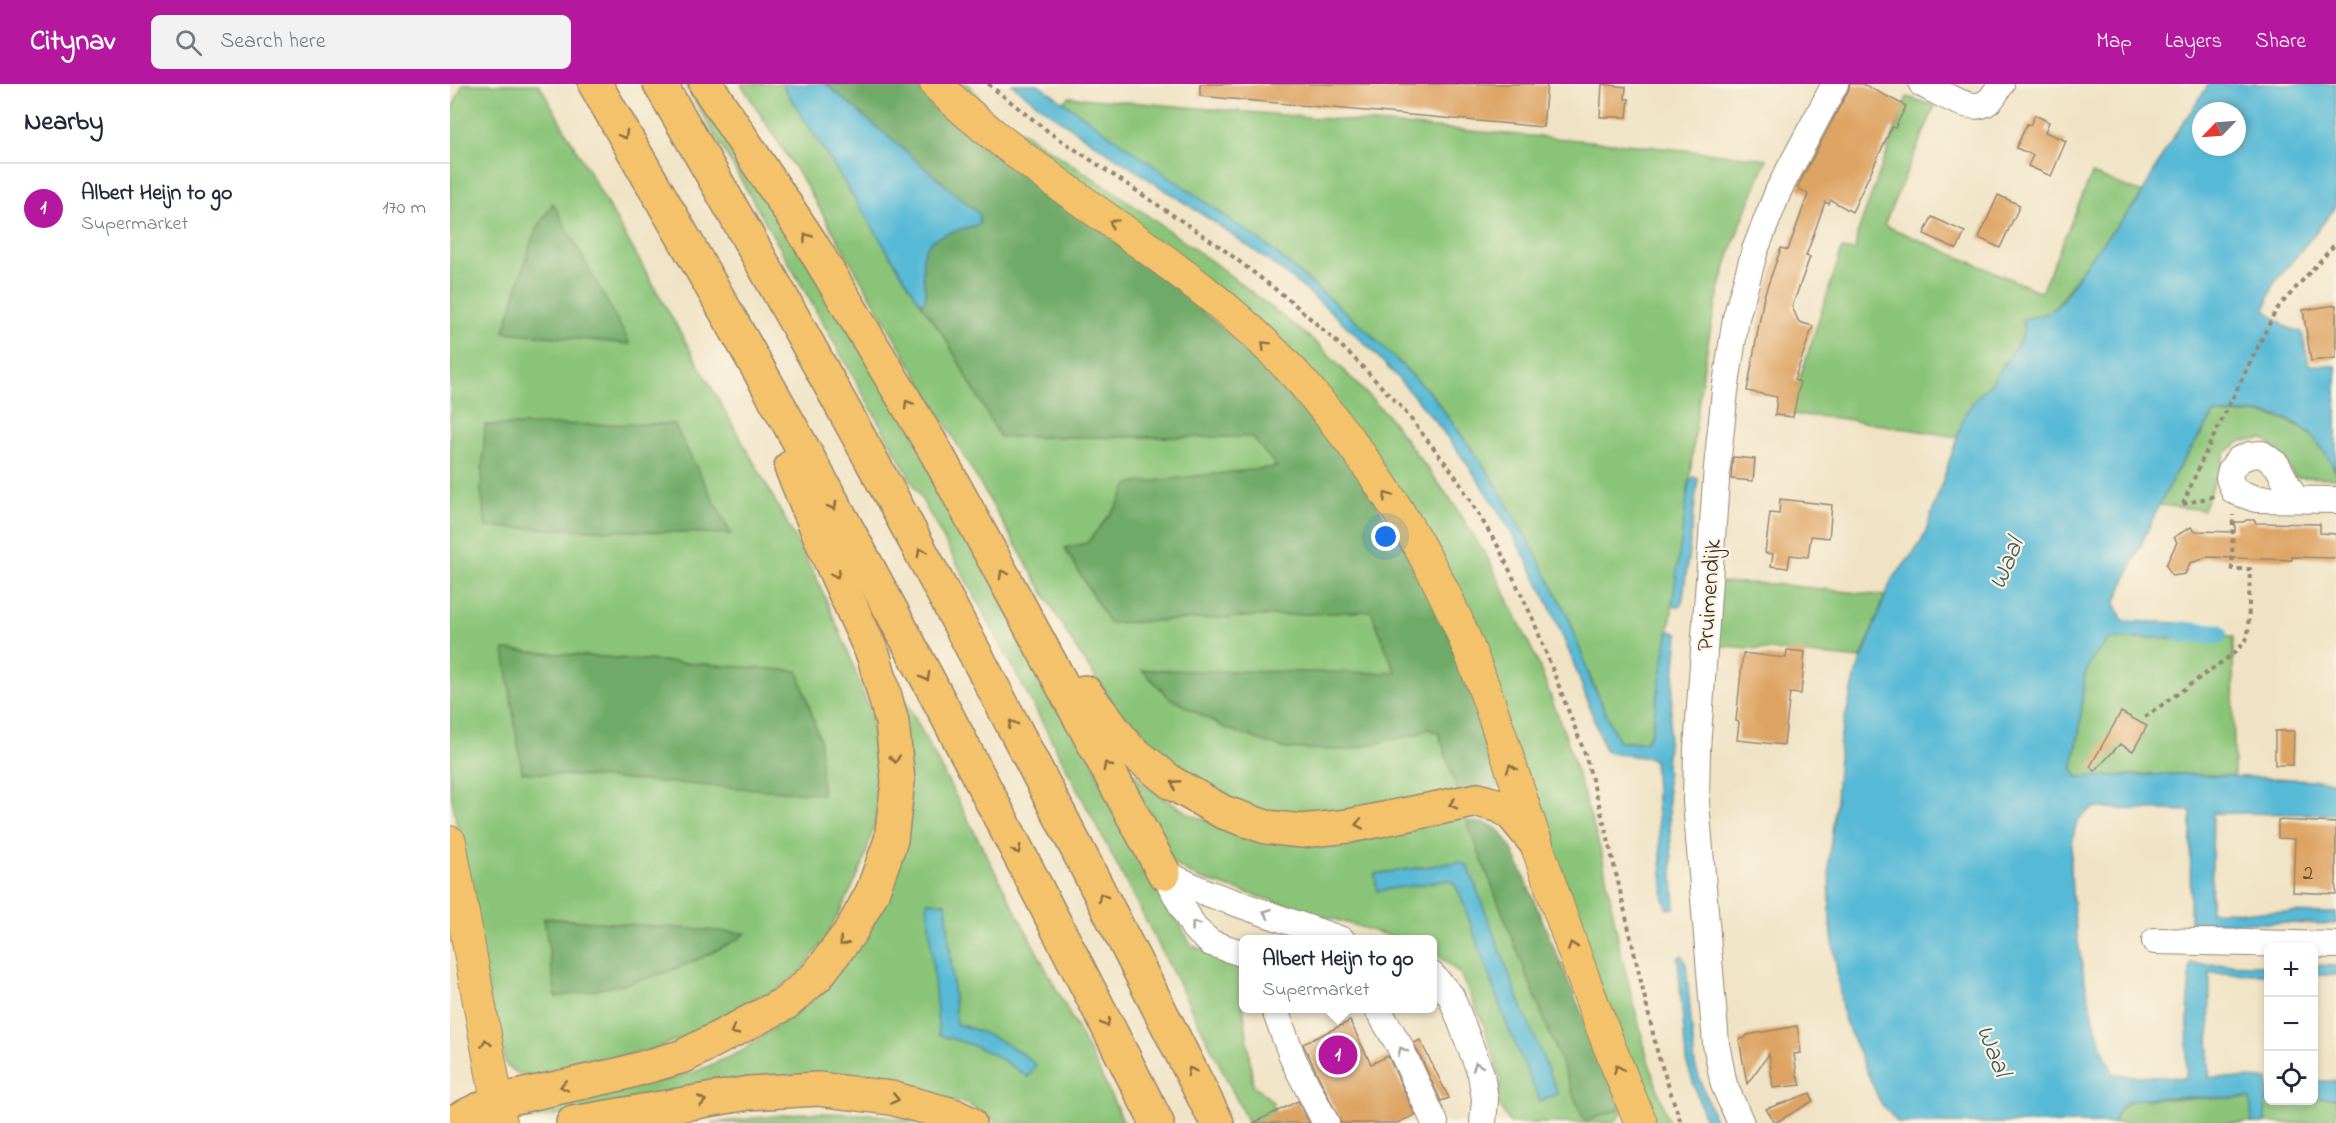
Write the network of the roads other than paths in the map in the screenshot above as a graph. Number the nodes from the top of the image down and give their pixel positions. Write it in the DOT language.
graph roads {
  1 [pos="595,84"];
  2 [pos="660,84"];
  3 [pos="706,84"];
  4 [pos="936,84"];
  5 [pos="1835,84"];
  6 [pos="1922,84"];
  7 [pos="2001,84"];
  8 [pos="724,308"];
  9 [pos="2295,499"];
  10 [pos="2336,500"];
  11 [pos="1031,625"];
  12 [pos="450,842"];
  13 [pos="1536,843"];
  14 [pos="1164,873"];
  15 [pos="1331,935"];
  16 [pos="2155,942"];
  17 [pos="2336,945"];
  18 [pos="1239,952"];
  19 [pos="1437,981"];
  20 [pos="1276,1013"];
  21 [pos="1380,1013"];
  22 [pos="499,1112"];
  23 [pos="450,1118"];
  24 [pos="1489,1118"];
  25 [pos="451,1123"];
  26 [pos="573,1123"];
  27 [pos="969,1123"];
  28 [pos="1157,1123"];
  29 [pos="1217,1123"];
  30 [pos="1326,1123"];
  31 [pos="1435,1123"];
  32 [pos="1641,1123"];
  33 [pos="1740,1123"];
  1 -- 8 [label="highway, one-way"];
  29 -- 2 [label="highway, one-way"];
  11 -- 3 [label="highway, one-way"];
  13 -- 4 [label="main road, one-way"];
  5 -- 33 [label="street, Pruimendijk"];
  6 -- 7 [label="street"];
  8 -- 22 [label="highway, one-way"];
  8 -- 28 [label="highway, one-way"];
  9 -- 9 [label="street"];
  9 -- 10 [label="street"];
  13 -- 11 [label="highway, one-way"];
  14 -- 11 [label="highway, one-way"];
  22 -- 12 [label="main road, one-way"];
  32 -- 13 [label="main road, one-way"];
  15 -- 14 [label="street, one-way"];
  18 -- 14 [label="street, one-way"];
  16 -- 17 [label="street"];
  24 -- 19 [label="street, one-way"];
  20 -- 30 [label="street"];
  31 -- 21 [label="street, one-way"];
  22 -- 25 [label="highway"];
  23 -- 25 [label="main road"];
  26 -- 27 [label="highway, one-way"];
}
